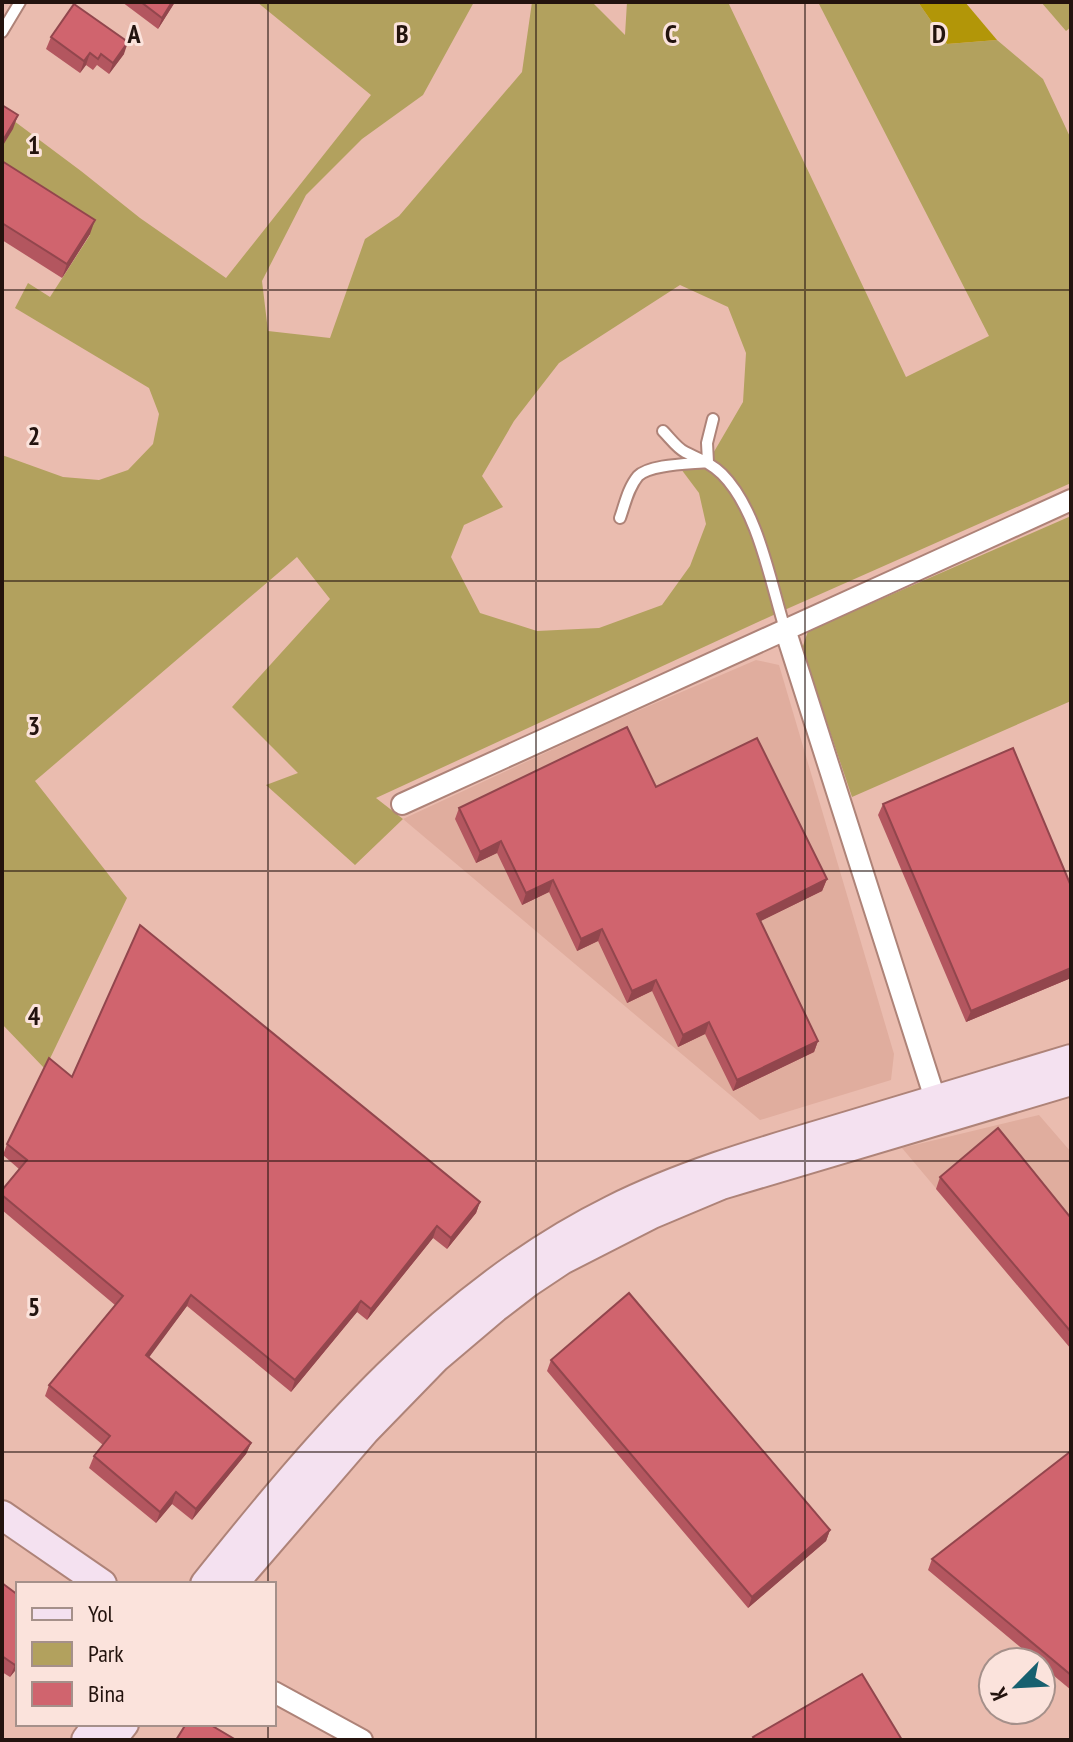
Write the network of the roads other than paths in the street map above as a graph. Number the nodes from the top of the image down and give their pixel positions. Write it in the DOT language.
graph roads {
  1 [pos="20,2"];
  2 [pos="2,32"];
  3 [pos="713,419"];
  4 [pos="663,431"];
  5 [pos="708,462"];
  6 [pos="1071,500"];
  7 [pos="620,518"];
  8 [pos="785,629"];
  9 [pos="402,804"];
  10 [pos="1071,1059"];
  11 [pos="1071,1081"];
  12 [pos="939,1110"];
  13 [pos="2,1515"];
  14 [pos="219,1579"];
  15 [pos="96,1581"];
  16 [pos="199,1582"];
  17 [pos="276,1693"];
  18 [pos="362,1740"];
  1 -- 2 [label="lane"];
  3 -- 5 [label="lane"];
  4 -- 5 [label="lane"];
  5 -- 7 [label="lane"];
  5 -- 8 [label="lane"];
  6 -- 8 [label="street"];
  8 -- 9 [label="street"];
  8 -- 12 [label="street"];
  10 -- 12 [label="main road"];
  11 -- 12 [label="main road"];
  12 -- 14 [label="main road"];
  13 -- 15 [label="main road"];
  14 -- 16 [label="main road"];
  17 -- 18 [label="street"];
}
